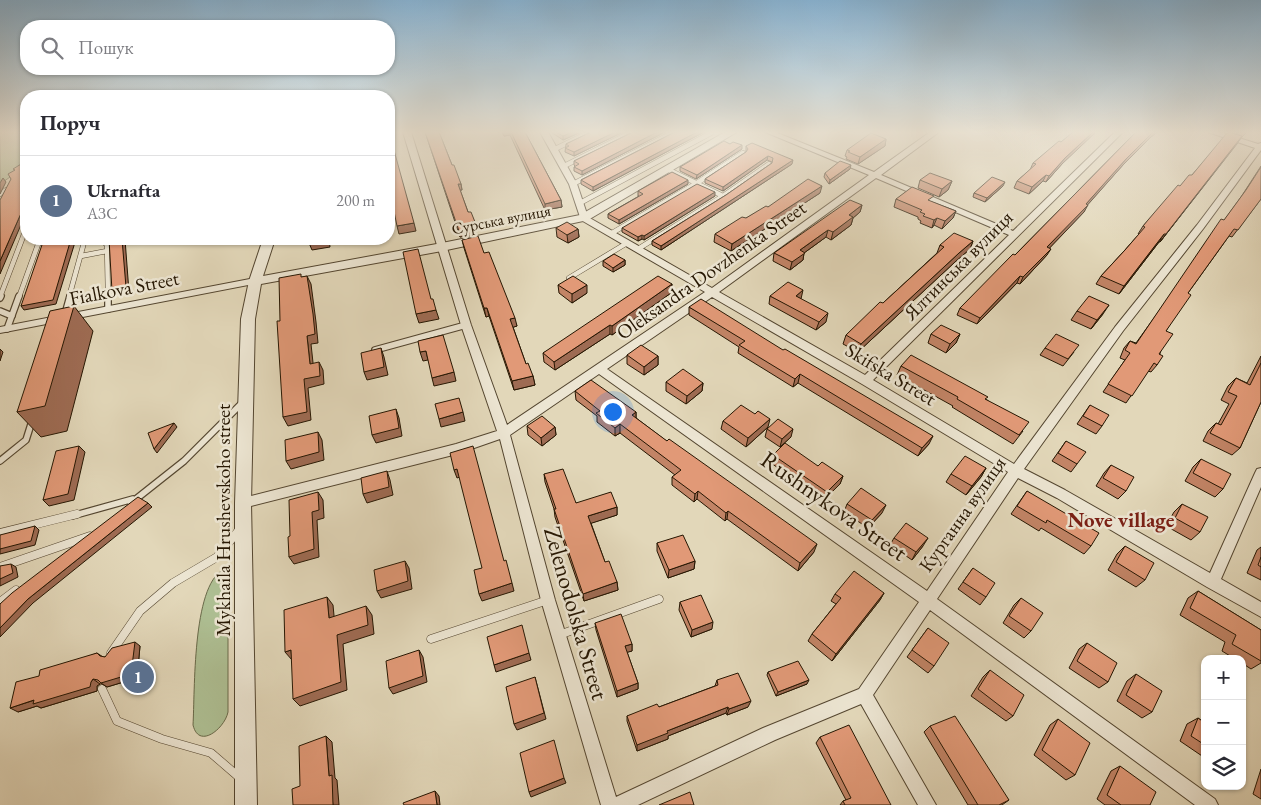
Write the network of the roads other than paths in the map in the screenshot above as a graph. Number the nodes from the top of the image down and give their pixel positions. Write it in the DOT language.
graph roads {
  1 [pos="419,170"];
  2 [pos="566,170"];
  3 [pos="601,170"];
  4 [pos="646,170"];
  5 [pos="665,170"];
  6 [pos="667,170"];
  7 [pos="718,170"];
  8 [pos="761,170"];
  9 [pos="862,170"];
  10 [pos="883,170"];
  11 [pos="1080,170"];
  12 [pos="1243,170"];
  13 [pos="875,175"];
  14 [pos="10,182"];
  15 [pos="697,183"];
  16 [pos="573,184"];
  17 [pos="6,190"];
  18 [pos="0,194"];
  19 [pos="724,196"];
  20 [pos="0,203"];
  21 [pos="580,203"];
  22 [pos="584,218"];
  23 [pos="612,234"];
  24 [pos="1013,234"];
  25 [pos="627,243"];
  26 [pos="20,245"];
  27 [pos="38,245"];
  28 [pos="84,245"];
  29 [pos="107,245"];
  30 [pos="267,245"];
  31 [pos="442,247"];
  32 [pos="638,249"];
  33 [pos="107,251"];
  34 [pos="81,256"];
  35 [pos="569,278"];
  36 [pos="255,281"];
  37 [pos="711,293"];
  38 [pos="0,298"];
  39 [pos="108,309"];
  40 [pos="0,310"];
  41 [pos="12,316"];
  42 [pos="63,321"];
  43 [pos="466,325"];
  44 [pos="4,329"];
  45 [pos="370,352"];
  46 [pos="600,369"];
  47 [pos="866,381"];
  48 [pos="244,400"];
  49 [pos="34,412"];
  50 [pos="504,433"];
  51 [pos="0,461"];
  52 [pos="1016,471"];
  53 [pos="1261,473"];
  54 [pos="138,498"];
  55 [pos="243,503"];
  56 [pos="124,508"];
  57 [pos="244,524"];
  58 [pos="97,530"];
  59 [pos="0,533"];
  60 [pos="90,536"];
  61 [pos="68,552"];
  62 [pos="0,567"];
  63 [pos="1212,583"];
  64 [pos="22,585"];
  65 [pos="548,600"];
  66 [pos="659,600"];
  67 [pos="928,600"];
  68 [pos="0,602"];
  69 [pos="1261,610"];
  70 [pos="559,635"];
  71 [pos="431,639"];
  72 [pos="109,656"];
  73 [pos="102,689"];
  74 [pos="864,694"];
  75 [pos="246,783"];
  76 [pos="246,805"];
  77 [pos="610,805"];
  78 [pos="619,805"];
  79 [pos="927,805"];
  80 [pos="1210,805"];
  1 -- 31 [label="street, Zelenodolska Street"];
  2 -- 16 [label="street"];
  3 -- 16 [label="lane"];
  4 -- 21 [label="lane"];
  5 -- 22 [label="street, Сурська вулиця"];
  6 -- 15 [label="lane"];
  7 -- 15 [label="lane"];
  8 -- 19 [label="lane"];
  9 -- 13 [label="street"];
  10 -- 13 [label="street, Oleksandra Dovzhenka Street"];
  11 -- 24 [label="street, Ялтинська вулиця"];
  12 -- 52 [label="street, Курганна вулиця"];
  13 -- 24 [label="street"];
  13 -- 37 [label="street, Oleksandra Dovzhenka Street"];
  14 -- 17 [label="lane"];
  15 -- 19 [label="lane"];
  15 -- 23 [label="lane"];
  16 -- 21 [label="street"];
  17 -- 18 [label="lane"];
  17 -- 20 [label="lane"];
  19 -- 32 [label="lane"];
  21 -- 22 [label="street"];
  22 -- 23 [label="street, Skifska Street"];
  22 -- 31 [label="street, Сурська вулиця"];
  23 -- 25 [label="street, Skifska Street"];
  24 -- 47 [label="street, Ялтинська вулиця"];
  25 -- 32 [label="street, Skifska Street"];
  25 -- 35 [label="lane"];
  26 -- 38 [label="lane"];
  27 -- 41 [label="lane"];
  28 -- 34 [label="lane"];
  29 -- 33 [label="lane"];
  30 -- 36 [label="street, Mykhaila Hrushevskoho street"];
  31 -- 36 [label="street, Сурська вулиця"];
  31 -- 43 [label="street, Zelenodolska Street"];
  32 -- 37 [label="street, Skifska Street"];
  33 -- 34 [label="lane"];
  33 -- 39 [label="lane"];
  34 -- 42 [label="lane"];
  36 -- 39 [label="street, Fialkova Street"];
  36 -- 48 [label="street, Mykhaila Hrushevskoho street"];
  37 -- 46 [label="street, Oleksandra Dovzhenka Street"];
  37 -- 47 [label="street, Skifska Street"];
  39 -- 42 [label="street, Fialkova Street"];
  40 -- 41 [label="lane"];
  41 -- 44 [label="lane"];
  42 -- 44 [label="street, Fialkova Street"];
  43 -- 45 [label="lane"];
  43 -- 50 [label="street, Zelenodolska Street"];
  46 -- 50 [label="street, Oleksandra Dovzhenka Street"];
  46 -- 67 [label="street, Rushnykova Street"];
  47 -- 52 [label="street, Skifska Street"];
  48 -- 54 [label="lane"];
  48 -- 55 [label="street, Mykhaila Hrushevskoho street"];
  49 -- 51 [label="lane"];
  50 -- 55 [label="street"];
  50 -- 65 [label="street, Zelenodolska Street"];
  52 -- 63 [label="street, Skifska Street"];
  52 -- 67 [label="street, Курганна вулиця"];
  53 -- 63 [label="street"];
  54 -- 56 [label="lane"];
  54 -- 59 [label="lane"];
  55 -- 57 [label="street, Mykhaila Hrushevskoho street"];
  57 -- 72 [label="lane"];
  57 -- 75 [label="street, Mykhaila Hrushevskoho street"];
  58 -- 60 [label="lane"];
  60 -- 61 [label="lane"];
  60 -- 62 [label="lane"];
  63 -- 69 [label="street, Skifska Street"];
  64 -- 68 [label="lane"];
  65 -- 70 [label="street, Zelenodolska Street"];
  65 -- 71 [label="lane"];
  66 -- 70 [label="lane"];
  67 -- 74 [label="street, Курганна вулиця"];
  67 -- 80 [label="street, Rushnykova Street"];
  70 -- 77 [label="street, Zelenodolska Street"];
  73 -- 75 [label="lane"];
  74 -- 78 [label="street"];
  74 -- 79 [label="street"];
  75 -- 76 [label="street, Mykhaila Hrushevskoho street"];
}
